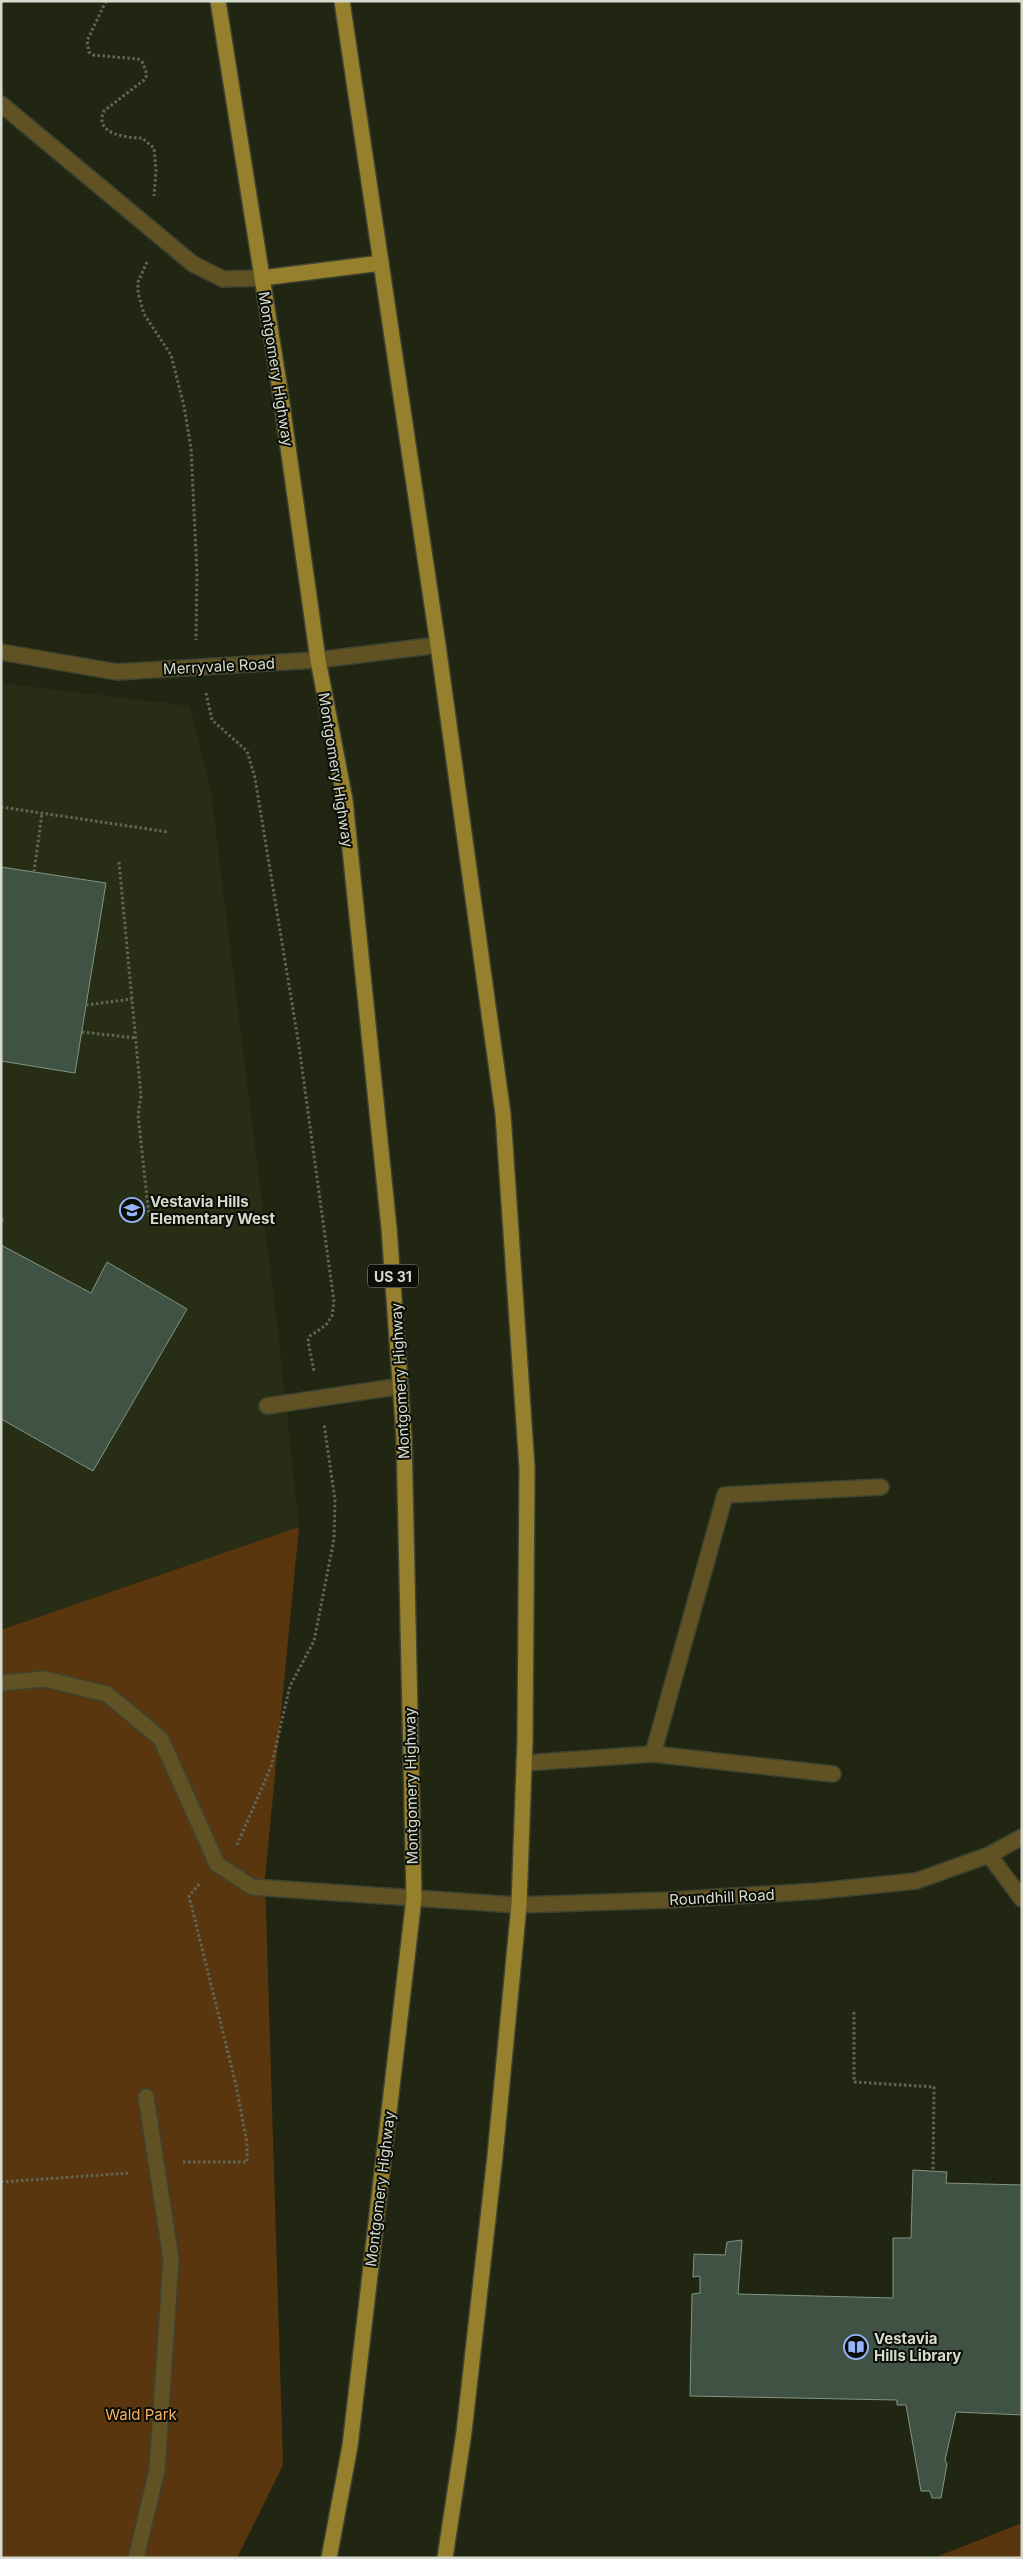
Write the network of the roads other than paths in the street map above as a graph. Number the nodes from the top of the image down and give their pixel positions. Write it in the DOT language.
graph roads {
  1 [pos="218,1"];
  2 [pos="342,1"];
  3 [pos="1,104"];
  4 [pos="381,263"];
  5 [pos="262,278"];
  6 [pos="438,645"];
  7 [pos="1,652"];
  8 [pos="318,660"];
  9 [pos="401,1386"];
  10 [pos="267,1406"];
  11 [pos="881,1487"];
  12 [pos="1,1683"];
  13 [pos="653,1754"];
  14 [pos="524,1763"];
  15 [pos="832,1774"];
  16 [pos="1022,1837"];
  17 [pos="989,1854"];
  18 [pos="414,1898"];
  19 [pos="1022,1899"];
  20 [pos="519,1905"];
  21 [pos="146,2097"];
  22 [pos="136,2558"];
  23 [pos="329,2558"];
  24 [pos="445,2558"];
  1 -- 5 [label="main road, Montgomery Highway / US 31"];
  2 -- 4 [label="main road"];
  3 -- 5 [label="street"];
  4 -- 5 [label="main road"];
  4 -- 6 [label="main road"];
  5 -- 8 [label="main road, Montgomery Highway / US 31"];
  6 -- 8 [label="street, Merryvale Road"];
  6 -- 14 [label="main road"];
  7 -- 8 [label="street, Merryvale Road"];
  8 -- 9 [label="main road, Montgomery Highway / US 31"];
  9 -- 10 [label="street"];
  9 -- 18 [label="main road, Montgomery Highway / US 31"];
  11 -- 13 [label="street"];
  12 -- 18 [label="street, Roundhill Road"];
  13 -- 14 [label="street"];
  13 -- 15 [label="street"];
  14 -- 20 [label="main road"];
  16 -- 17 [label="street, Roundhill Road"];
  17 -- 19 [label="street"];
  17 -- 20 [label="street, Roundhill Road"];
  18 -- 20 [label="street, Roundhill Road"];
  18 -- 23 [label="main road, Montgomery Highway / US 31"];
  20 -- 24 [label="main road"];
  21 -- 22 [label="street"];
}
